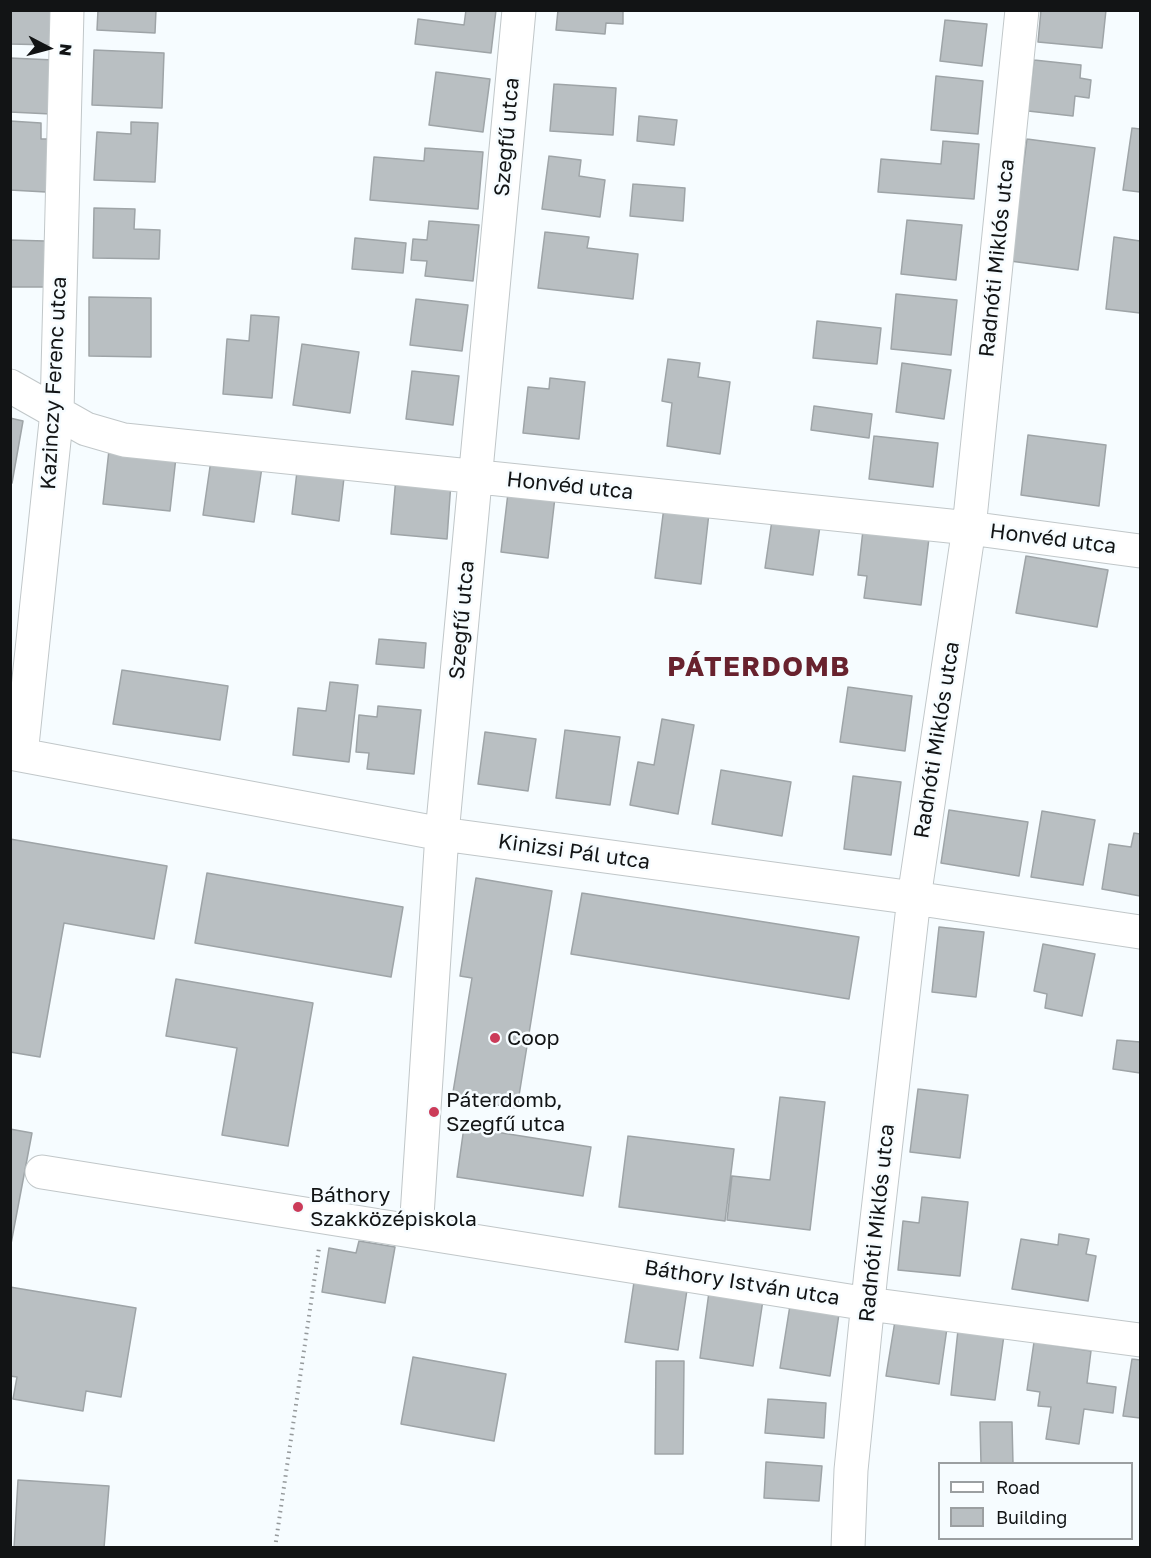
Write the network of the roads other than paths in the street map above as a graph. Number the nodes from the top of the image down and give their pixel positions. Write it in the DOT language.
graph roads {
  1 [pos="68,10"];
  2 [pos="519,10"];
  3 [pos="1022,10"];
  4 [pos="10,386"];
  5 [pos="57,412"];
  6 [pos="475,476"];
  7 [pos="969,528"];
  8 [pos="1140,551"];
  9 [pos="16,754"];
  10 [pos="442,834"];
  11 [pos="914,898"];
  12 [pos="1140,932"];
  13 [pos="42,1172"];
  14 [pos="416,1231"];
  15 [pos="868,1304"];
  16 [pos="1140,1340"];
  17 [pos="848,1548"];
  1 -- 5 [label="street, Kazinczy Ferenc utca"];
  2 -- 6 [label="street, Szegfű utca"];
  3 -- 7 [label="street, Radnóti Miklós utca"];
  4 -- 5 [label="street, Honvéd utca"];
  5 -- 6 [label="street, Honvéd utca"];
  5 -- 9 [label="street, Kazinczy Ferenc utca"];
  6 -- 7 [label="street, Honvéd utca"];
  6 -- 10 [label="street, Szegfű utca"];
  7 -- 8 [label="street, Honvéd utca"];
  7 -- 11 [label="street, Radnóti Miklós utca"];
  9 -- 10 [label="street, Kinizsi Pál utca"];
  10 -- 11 [label="street, Kinizsi Pál utca"];
  10 -- 14 [label="street, Szegfű utca"];
  11 -- 12 [label="street, Kinizsi Pál utca"];
  11 -- 15 [label="street, Radnóti Miklós utca"];
  13 -- 14 [label="street, Báthory István utca"];
  14 -- 15 [label="street, Báthory István utca"];
  15 -- 16 [label="street, Báthory István utca"];
  15 -- 17 [label="street, Radnóti Miklós utca"];
}
